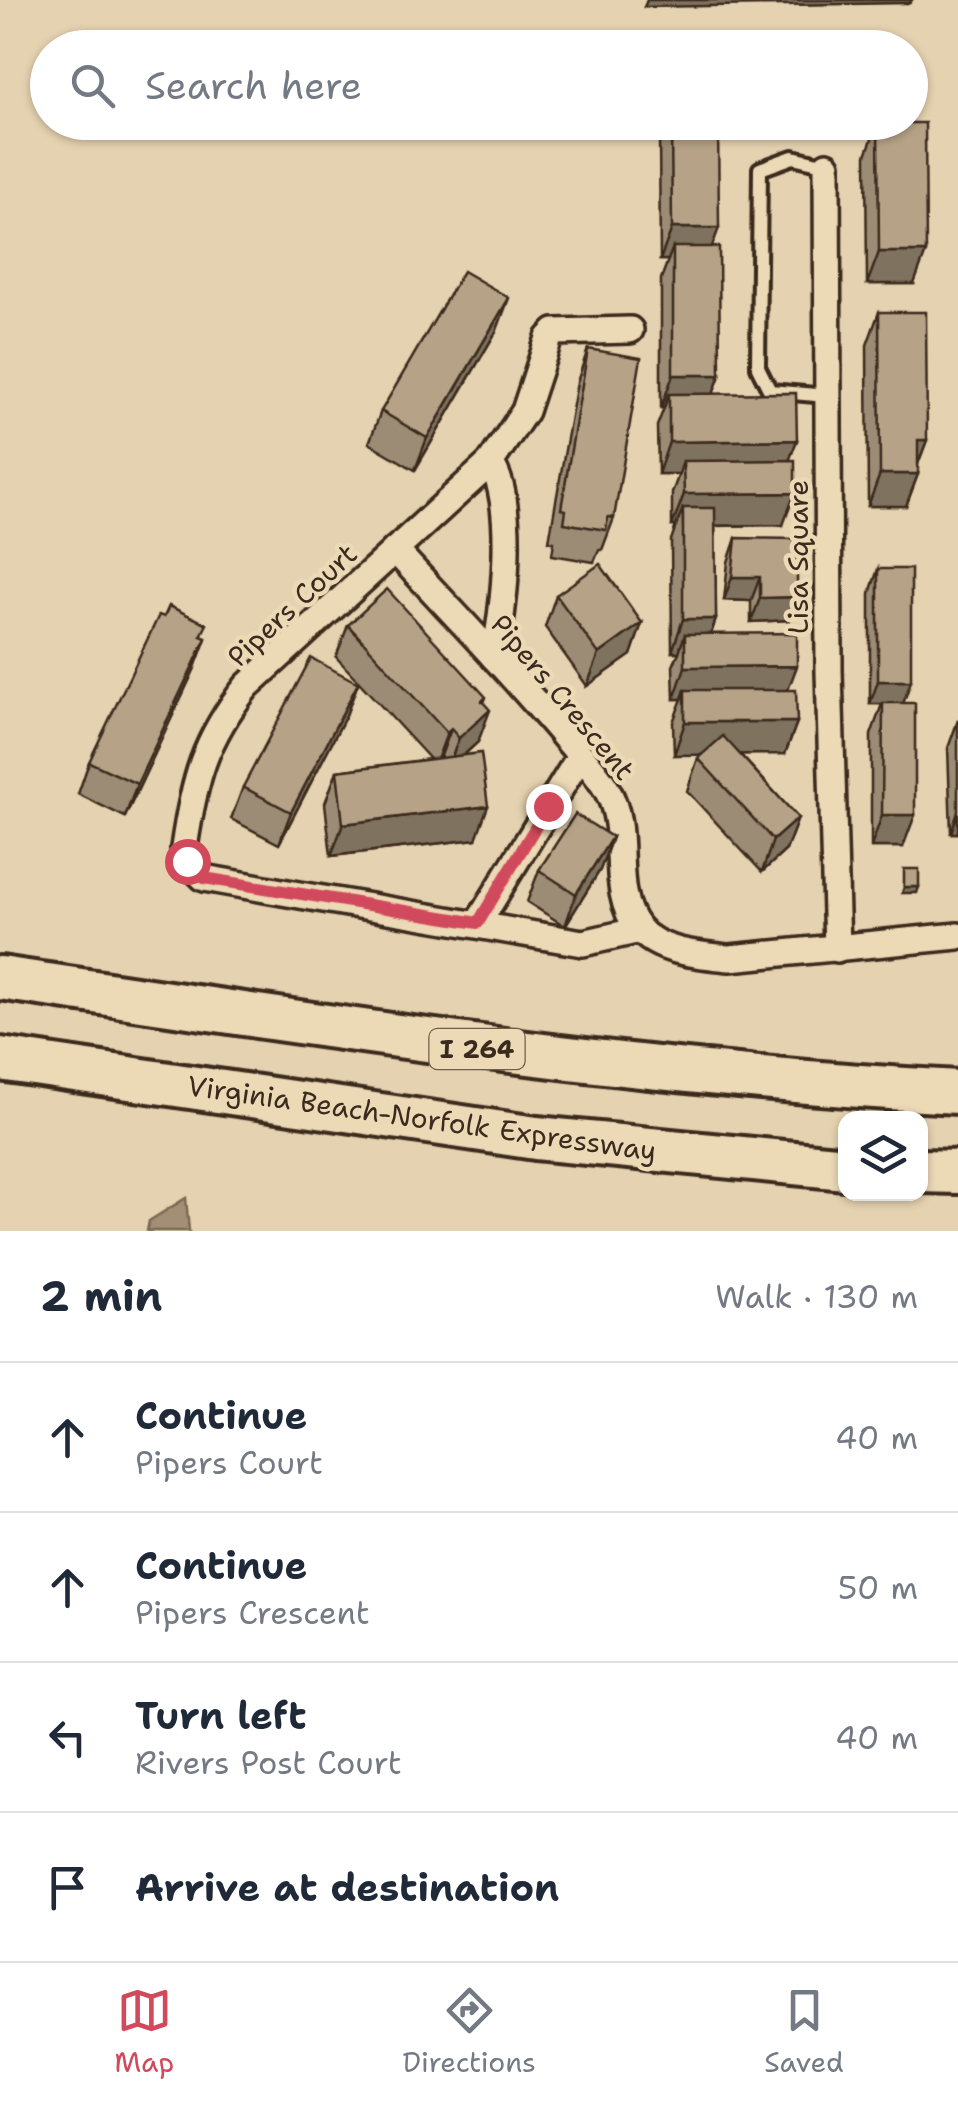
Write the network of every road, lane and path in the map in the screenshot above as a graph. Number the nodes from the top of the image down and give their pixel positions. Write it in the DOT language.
graph roads {
  1 [pos="827,166"];
  2 [pos="630,330"];
  3 [pos="827,396"];
  4 [pos="490,463"];
  5 [pos="394,550"];
  6 [pos="494,657"];
  7 [pos="580,756"];
  8 [pos="478,923"];
  9 [pos="640,930"];
  10 [pos="958,936"];
  11 [pos="838,949"];
  12 [pos="0,978"];
  13 [pos="0,1059"];
  14 [pos="958,1092"];
  15 [pos="838,1167"];
  16 [pos="928,1171"];
  17 [pos="958,1172"];
  1 -- 3 [label="street, Lisa Square"];
  1 -- 3 [label="lane"];
  2 -- 4 [label="street"];
  3 -- 11 [label="street, Lisa Square"];
  4 -- 5 [label="street"];
  4 -- 6 [label="street"];
  5 -- 6 [label="street, Pipers Crescent"];
  5 -- 8 [label="street, Pipers Court"];
  6 -- 7 [label="street, Pipers Crescent"];
  7 -- 8 [label="street"];
  7 -- 9 [label="street, Pipers Crescent"];
  8 -- 9 [label="street"];
  9 -- 11 [label="street"];
  10 -- 11 [label="street"];
  12 -- 14 [label="highway, I 264"];
  13 -- 15 [label="highway, Virginia Beach-Norfolk Expressway"];
  16 -- 17 [label="highway"];
}
